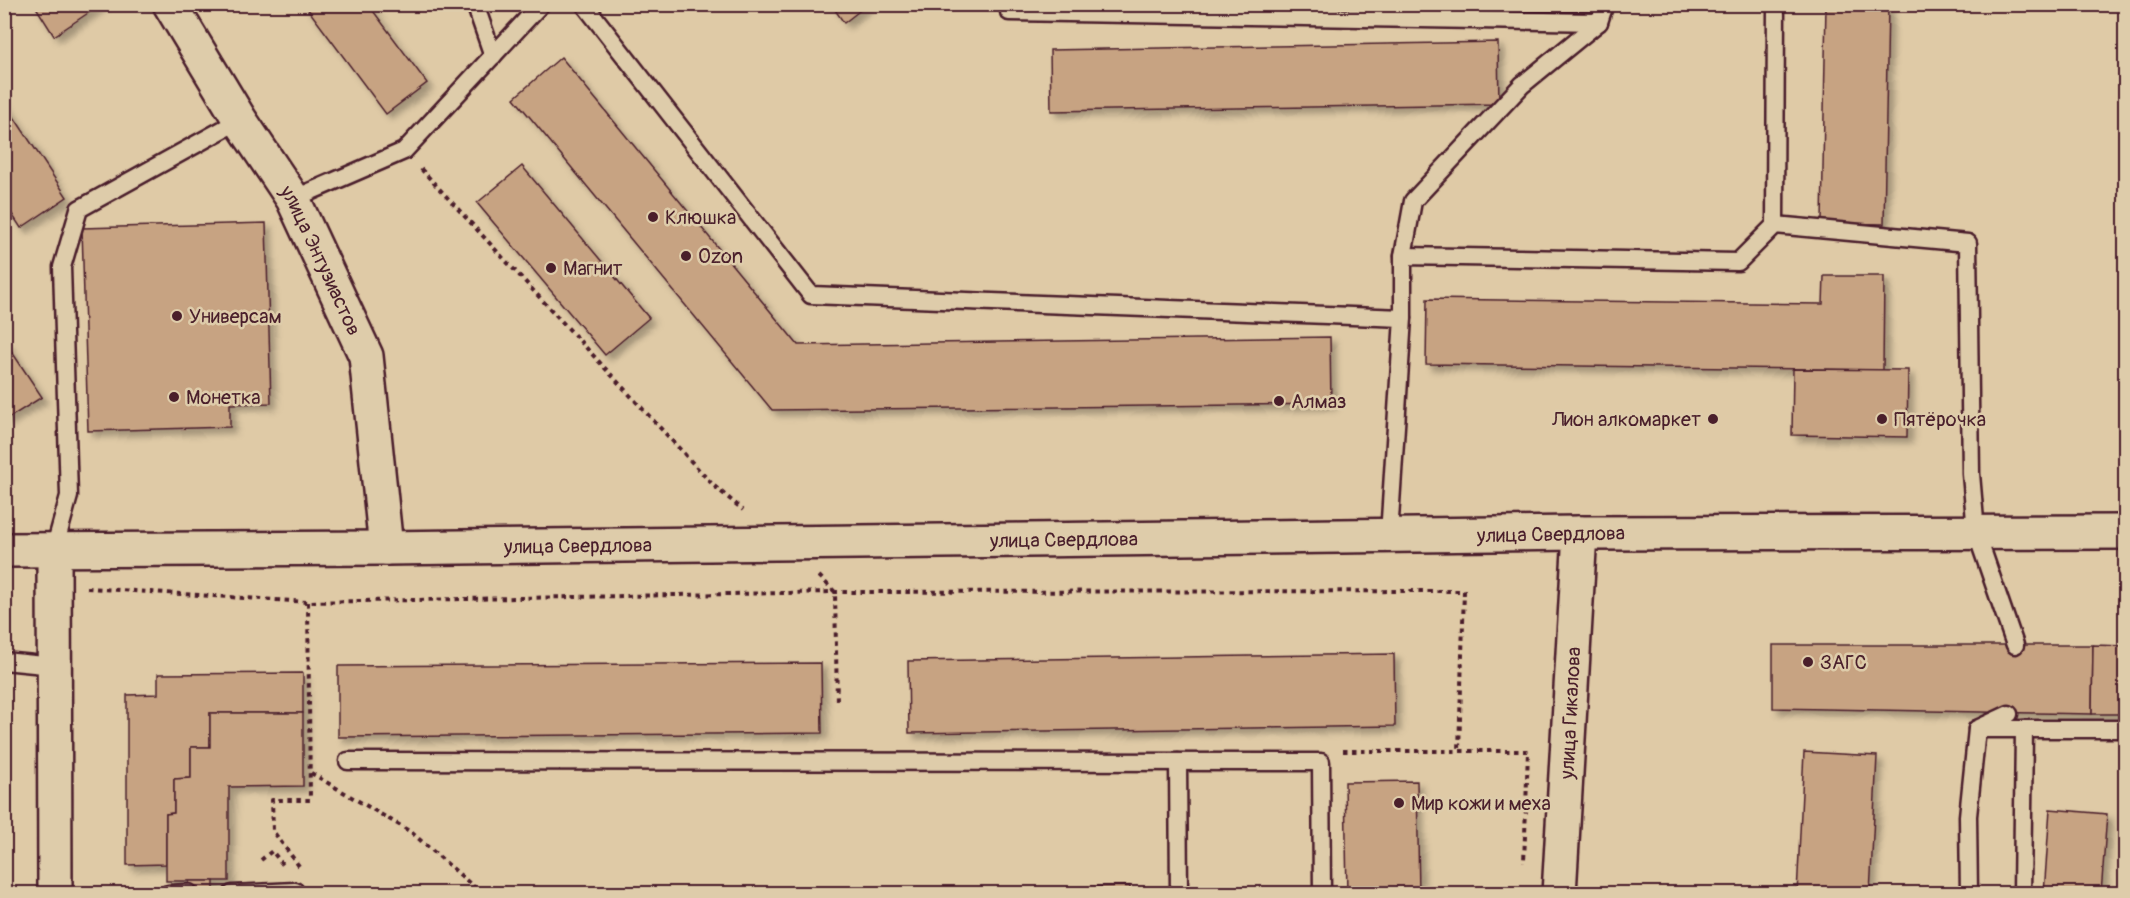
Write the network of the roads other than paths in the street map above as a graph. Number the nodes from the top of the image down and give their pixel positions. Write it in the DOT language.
graph roads {
  1 [pos="170,4"];
  2 [pos="475,4"];
  3 [pos="541,4"];
  4 [pos="584,4"];
  5 [pos="1605,4"];
  6 [pos="1776,4"];
  7 [pos="1009,12"];
  8 [pos="1599,22"];
  9 [pos="493,56"];
  10 [pos="240,120"];
  11 [pos="293,199"];
  12 [pos="1775,225"];
  13 [pos="1403,256"];
  14 [pos="1403,318"];
  15 [pos="1976,532"];
  16 [pos="2126,532"];
  17 [pos="1580,533"];
  18 [pos="1389,536"];
  19 [pos="387,548"];
  20 [pos="4,550"];
  21 [pos="54,550"];
  22 [pos="2015,645"];
  23 [pos="4,661"];
  24 [pos="54,666"];
  25 [pos="2009,714"];
  26 [pos="1977,729"];
  27 [pos="2024,729"];
  28 [pos="2126,729"];
  29 [pos="348,760"];
  30 [pos="1178,762"];
  31 [pos="189,893"];
  32 [pos="55,894"];
  33 [pos="168,894"];
  34 [pos="232,894"];
  35 [pos="295,894"];
  36 [pos="1179,894"];
  37 [pos="1322,894"];
  38 [pos="1559,894"];
  39 [pos="1969,894"];
  40 [pos="2022,894"];
  1 -- 10 [label="main road, улица Энтузиастов"];
  2 -- 9 [label="lane"];
  3 -- 9 [label="lane"];
  4 -- 14 [label="lane"];
  5 -- 8 [label="lane"];
  6 -- 12 [label="lane"];
  7 -- 8 [label="lane"];
  8 -- 13 [label="lane"];
  9 -- 11 [label="lane"];
  10 -- 11 [label="main road, улица Энтузиастов"];
  10 -- 21 [label="lane"];
  11 -- 19 [label="main road, улица Энтузиастов"];
  12 -- 13 [label="lane"];
  12 -- 15 [label="lane"];
  13 -- 14 [label="lane"];
  14 -- 18 [label="lane"];
  15 -- 16 [label="main road, улица Свердлова"];
  15 -- 17 [label="main road, улица Свердлова"];
  15 -- 22 [label="lane"];
  17 -- 18 [label="main road, улица Свердлова"];
  17 -- 38 [label="main road, улица Гикалова"];
  18 -- 19 [label="main road, улица Свердлова"];
  19 -- 21 [label="main road, улица Свердлова"];
  20 -- 21 [label="main road, улица Свердлова"];
  21 -- 24 [label="main road"];
  23 -- 24 [label="lane"];
  24 -- 32 [label="main road"];
  25 -- 26 [label="lane"];
  26 -- 27 [label="lane"];
  26 -- 39 [label="lane"];
  27 -- 28 [label="lane"];
  27 -- 40 [label="lane"];
  29 -- 30 [label="lane"];
  30 -- 36 [label="lane"];
  30 -- 37 [label="lane"];
  31 -- 33 [label="lane"];
  34 -- 35 [label="lane"];
}
